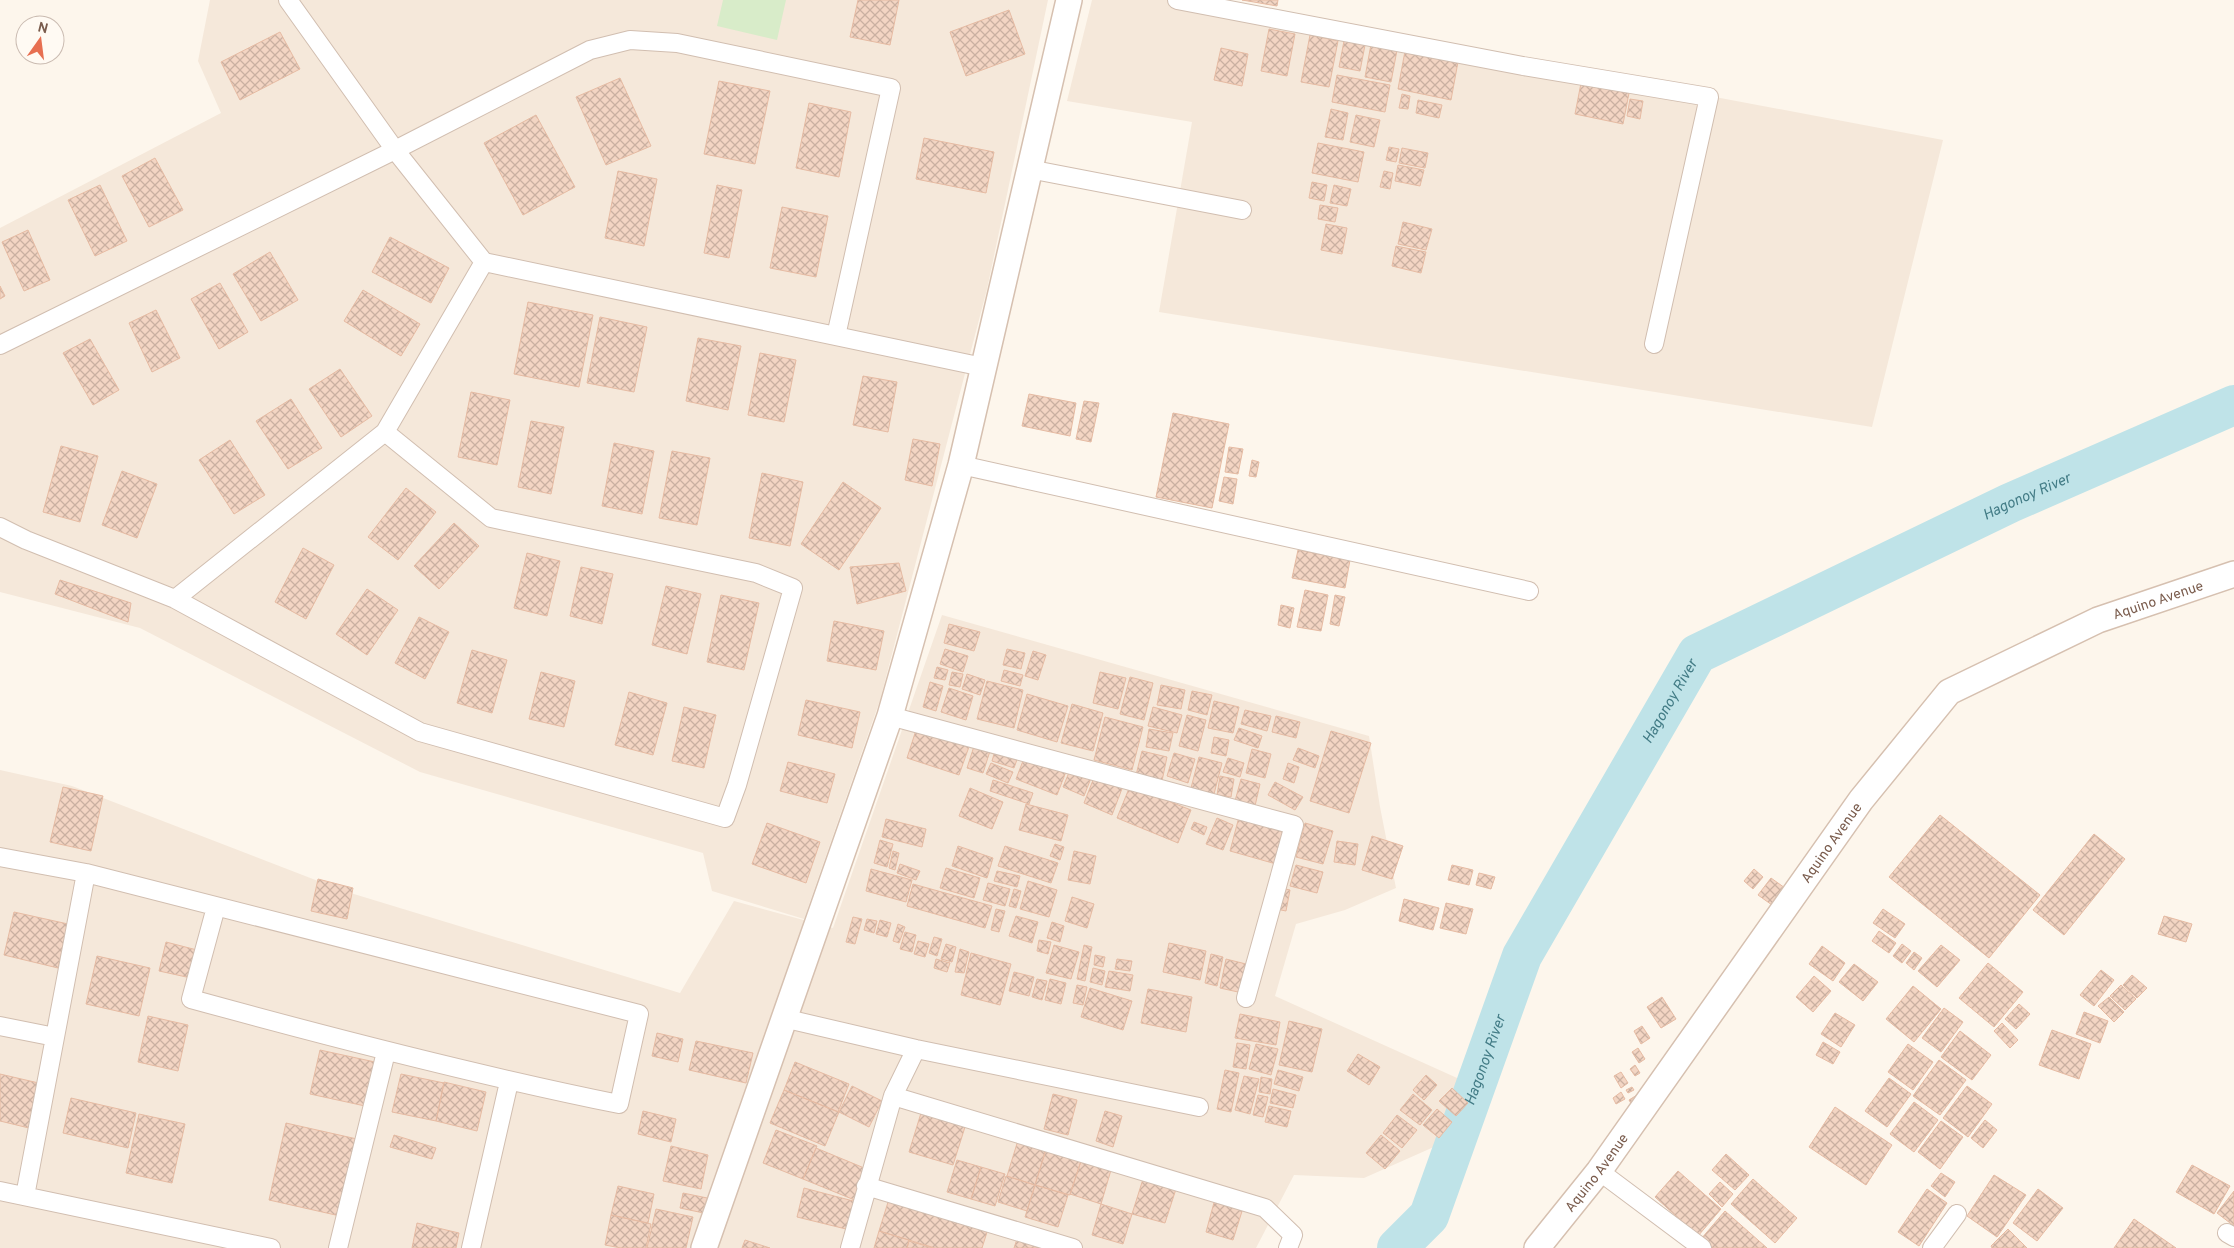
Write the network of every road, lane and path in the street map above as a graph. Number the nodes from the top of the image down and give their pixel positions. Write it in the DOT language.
graph roads {
  1 [pos="288,0"];
  2 [pos="1069,0"];
  3 [pos="1177,0"];
  4 [pos="395,150"];
  5 [pos="1029,169"];
  6 [pos="1242,210"];
  7 [pos="484,262"];
  8 [pos="836,336"];
  9 [pos="0,344"];
  10 [pos="1654,344"];
  11 [pos="983,367"];
  12 [pos="385,432"];
  13 [pos="961,465"];
  14 [pos="0,527"];
  15 [pos="2234,574"];
  16 [pos="1529,590"];
  17 [pos="175,598"];
  18 [pos="890,716"];
  19 [pos="0,857"];
  20 [pos="86,873"];
  21 [pos="216,907"];
  22 [pos="1246,998"];
  23 [pos="783,1018"];
  24 [pos="0,1026"];
  25 [pos="55,1037"];
  26 [pos="916,1049"];
  27 [pos="386,1052"];
  28 [pos="509,1082"];
  29 [pos="893,1096"];
  30 [pos="1199,1107"];
  31 [pos="1600,1171"];
  32 [pos="866,1186"];
  33 [pos="0,1191"];
  34 [pos="25,1196"];
  35 [pos="1957,1214"];
  36 [pos="271,1248"];
  37 [pos="338,1248"];
  38 [pos="471,1248"];
  39 [pos="704,1248"];
  40 [pos="850,1248"];
  41 [pos="1073,1248"];
  42 [pos="1288,1248"];
  43 [pos="1537,1248"];
  44 [pos="1702,1248"];
  45 [pos="1932,1248"];
  1 -- 4 [label="street"];
  2 -- 5 [label="street"];
  3 -- 10 [label="street"];
  4 -- 7 [label="street"];
  4 -- 8 [label="street"];
  4 -- 9 [label="street"];
  5 -- 6 [label="street"];
  5 -- 11 [label="street"];
  7 -- 8 [label="street"];
  7 -- 12 [label="street"];
  8 -- 11 [label="street"];
  11 -- 13 [label="street"];
  12 -- 17 [label="street"];
  12 -- 17 [label="street"];
  13 -- 16 [label="street"];
  13 -- 18 [label="street"];
  14 -- 17 [label="street"];
  15 -- 31 [label="street, Aquino Avenue"];
  18 -- 22 [label="street"];
  18 -- 23 [label="street"];
  19 -- 20 [label="street"];
  20 -- 21 [label="street"];
  20 -- 25 [label="street"];
  21 -- 27 [label="street"];
  21 -- 28 [label="street"];
  23 -- 26 [label="street"];
  23 -- 39 [label="street"];
  24 -- 25 [label="street"];
  25 -- 34 [label="street"];
  26 -- 29 [label="street"];
  26 -- 30 [label="street"];
  27 -- 28 [label="street"];
  27 -- 37 [label="street"];
  28 -- 38 [label="street"];
  29 -- 32 [label="street"];
  29 -- 42 [label="street"];
  31 -- 43 [label="street, Aquino Avenue"];
  31 -- 44 [label="street"];
  32 -- 40 [label="street"];
  32 -- 41 [label="street"];
  33 -- 34 [label="street"];
  34 -- 36 [label="street"];
  35 -- 45 [label="street"];
}
